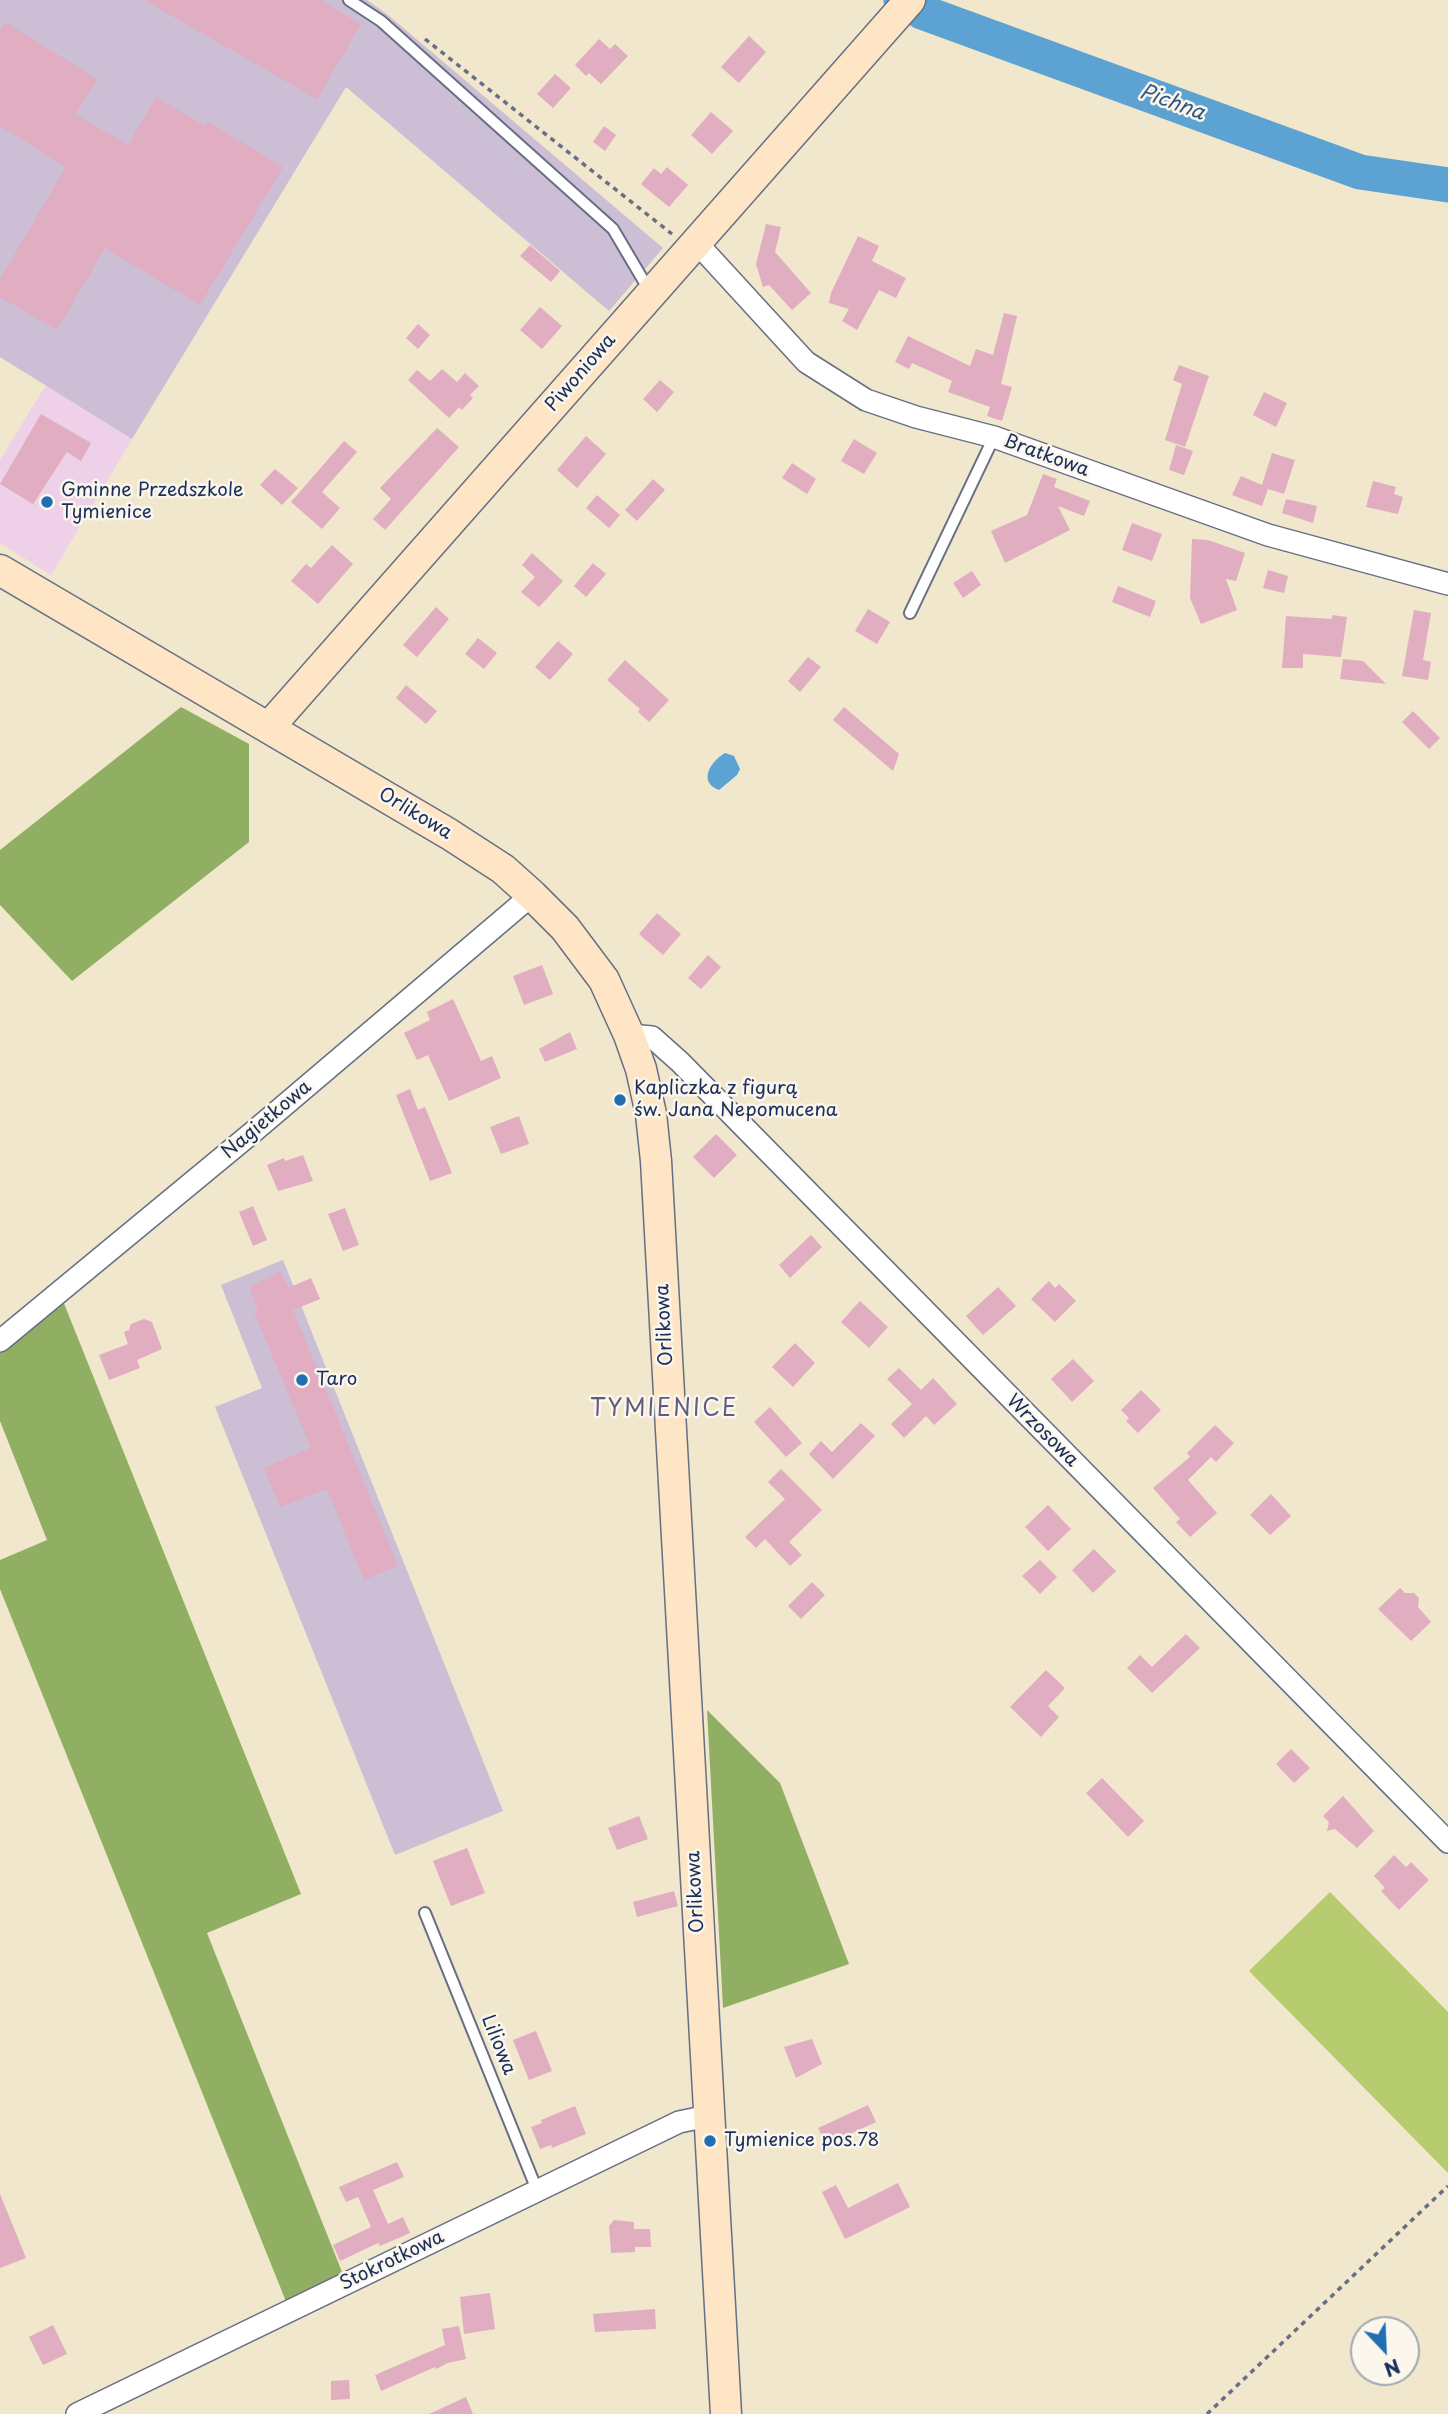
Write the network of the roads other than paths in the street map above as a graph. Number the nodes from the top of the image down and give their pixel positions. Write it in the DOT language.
graph roads {
  1 [pos="349,0"];
  2 [pos="901,9"];
  3 [pos="693,245"];
  4 [pos="651,293"];
  5 [pos="994,437"];
  6 [pos="0,570"];
  7 [pos="1448,584"];
  8 [pos="910,614"];
  9 [pos="269,727"];
  10 [pos="532,895"];
  11 [pos="629,1035"];
  12 [pos="0,1340"];
  13 [pos="1448,1842"];
  14 [pos="425,1913"];
  15 [pos="708,2116"];
  16 [pos="537,2190"];
  17 [pos="77,2414"];
  18 [pos="726,2414"];
  1 -- 4 [label="lane"];
  2 -- 3 [label="street, Piwoniowa"];
  3 -- 4 [label="street, Piwoniowa"];
  3 -- 5 [label="street, Bratkowa"];
  4 -- 9 [label="street, Piwoniowa"];
  5 -- 7 [label="street, Bratkowa"];
  5 -- 8 [label="lane"];
  6 -- 9 [label="street, Orlikowa"];
  9 -- 10 [label="street, Orlikowa"];
  10 -- 11 [label="street, Orlikowa"];
  10 -- 12 [label="street, Nagietkowa"];
  11 -- 13 [label="street, Wrzosowa"];
  11 -- 15 [label="street, Orlikowa"];
  14 -- 16 [label="lane, Liliowa"];
  15 -- 16 [label="street, Stokrotkowa"];
  15 -- 18 [label="street, Orlikowa"];
  16 -- 17 [label="street, Stokrotkowa"];
}
